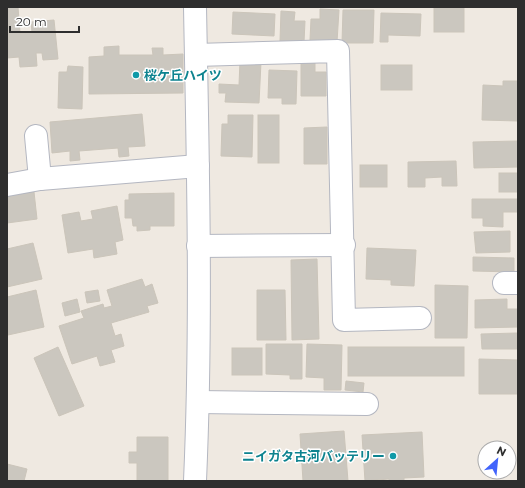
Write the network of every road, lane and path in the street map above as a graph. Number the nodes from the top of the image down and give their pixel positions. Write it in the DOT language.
graph roads {
  1 [pos="195,7"];
  2 [pos="196,55"];
  3 [pos="36,136"];
  4 [pos="198,166"];
  5 [pos="40,179"];
  6 [pos="7,185"];
  7 [pos="198,246"];
  8 [pos="344,246"];
  9 [pos="420,318"];
  10 [pos="198,402"];
  11 [pos="367,404"];
  12 [pos="195,481"];
  1 -- 2 [label="street"];
  2 -- 4 [label="street"];
  2 -- 8 [label="street"];
  3 -- 5 [label="street"];
  4 -- 5 [label="street"];
  4 -- 7 [label="street"];
  5 -- 6 [label="street"];
  7 -- 8 [label="street"];
  7 -- 10 [label="street"];
  8 -- 9 [label="street"];
  10 -- 11 [label="street"];
  10 -- 12 [label="street"];
}
